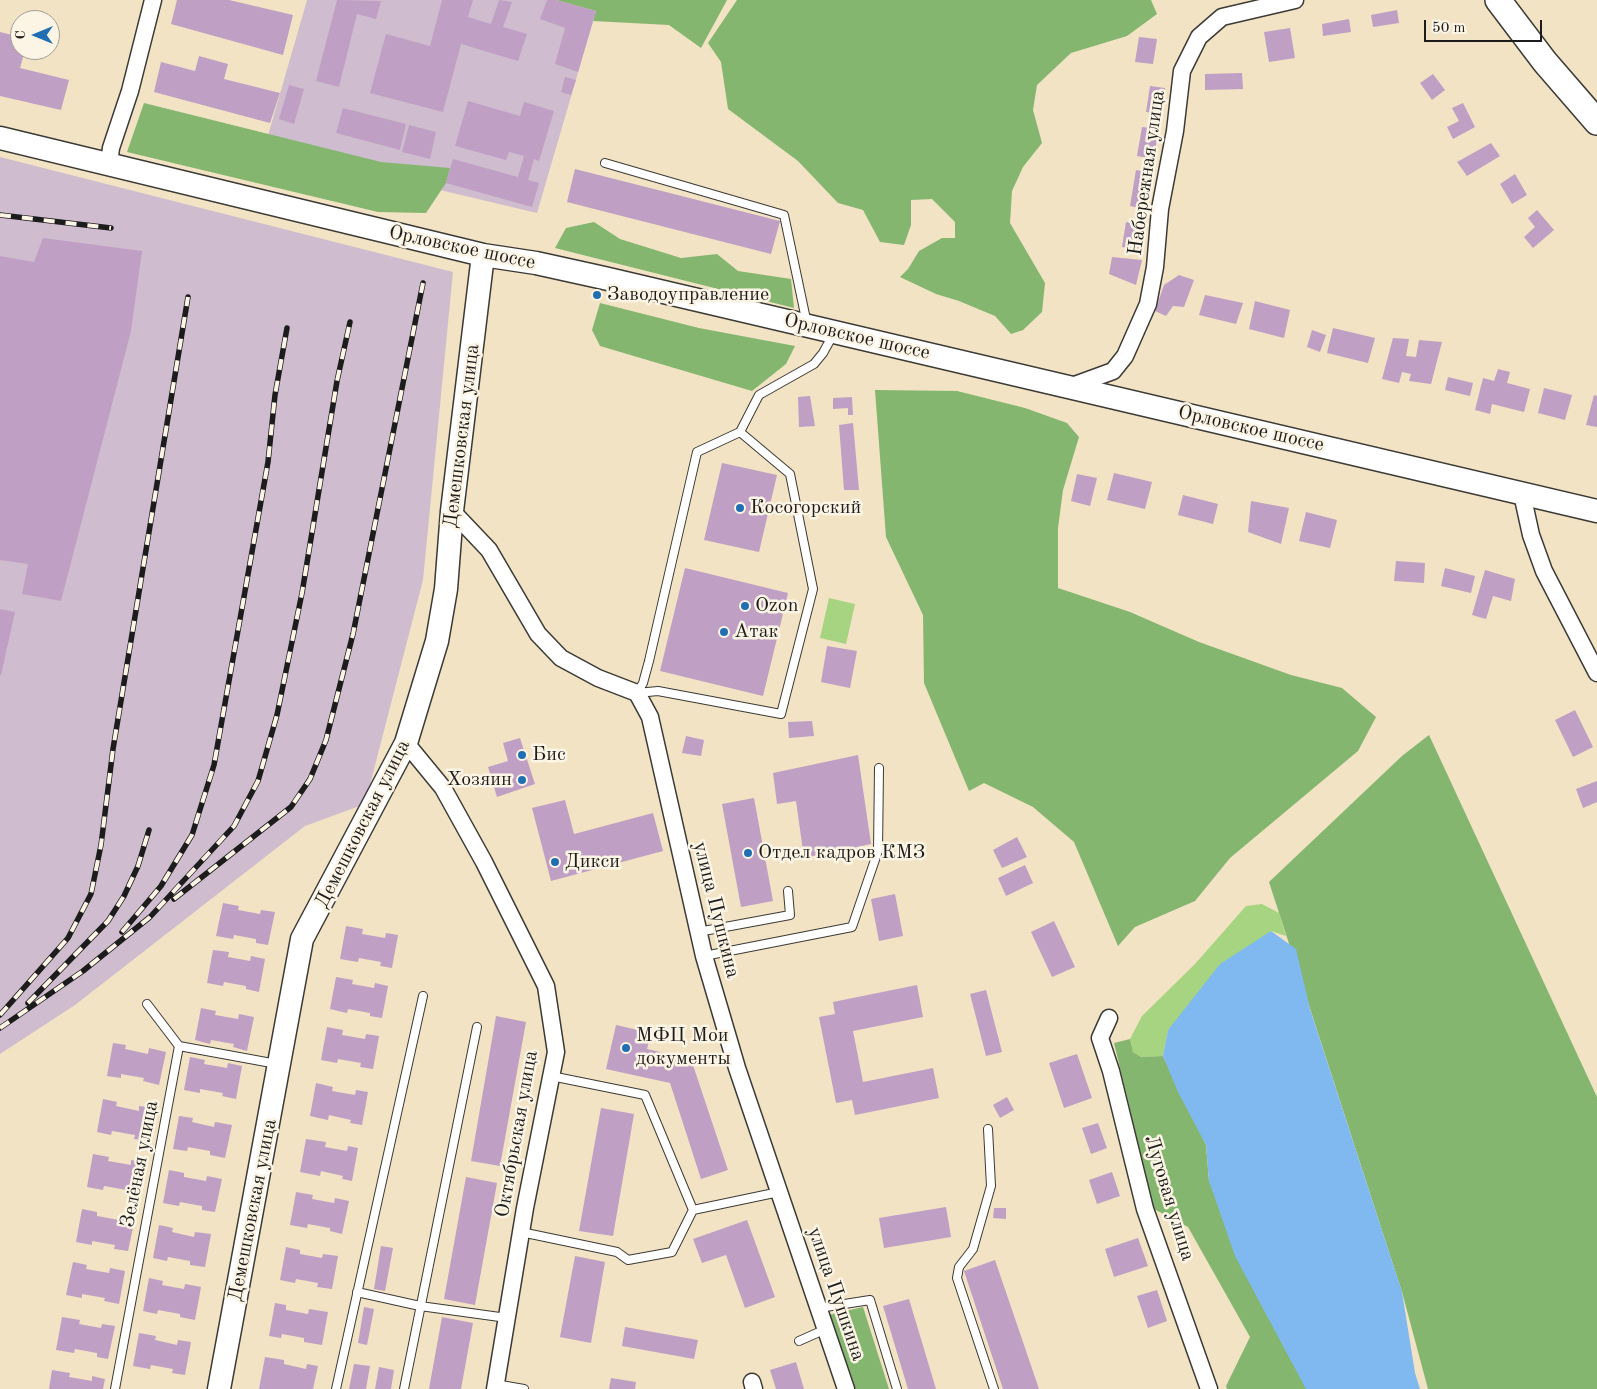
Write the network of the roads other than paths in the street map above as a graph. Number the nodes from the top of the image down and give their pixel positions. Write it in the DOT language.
graph roads {
  1 [pos="153,0"];
  2 [pos="1295,0"];
  3 [pos="1498,0"];
  4 [pos="1597,122"];
  5 [pos="0,138"];
  6 [pos="605,163"];
  7 [pos="109,164"];
  8 [pos="483,255"];
  9 [pos="807,326"];
  10 [pos="834,332"];
  11 [pos="1072,386"];
  12 [pos="740,432"];
  13 [pos="1522,494"];
  14 [pos="452,511"];
  15 [pos="1597,511"];
  16 [pos="1597,673"];
  17 [pos="637,693"];
  18 [pos="406,742"];
  19 [pos="879,768"];
  20 [pos="788,891"];
  21 [pos="698,932"];
  22 [pos="704,956"];
  23 [pos="423,996"];
  24 [pos="147,1004"];
  25 [pos="1110,1018"];
  26 [pos="477,1027"];
  27 [pos="179,1046"];
  28 [pos="280,1064"];
  29 [pos="551,1076"];
  30 [pos="988,1129"];
  31 [pos="779,1192"];
  32 [pos="693,1210"];
  33 [pos="521,1232"];
  34 [pos="357,1292"];
  35 [pos="420,1306"];
  36 [pos="819,1308"];
  37 [pos="507,1318"];
  38 [pos="826,1329"];
  39 [pos="799,1341"];
  40 [pos="495,1387"];
  41 [pos="115,1389"];
  42 [pos="220,1389"];
  43 [pos="336,1389"];
  44 [pos="404,1389"];
  45 [pos="524,1389"];
  46 [pos="846,1389"];
  47 [pos="897,1389"];
  48 [pos="994,1389"];
  49 [pos="1209,1389"];
  1 -- 7 [label="street"];
  2 -- 11 [label="street, Набережная улица"];
  3 -- 4 [label="main road"];
  5 -- 7 [label="main road, Орловское шоссе"];
  6 -- 9 [label="lane"];
  7 -- 8 [label="main road, Орловское шоссе"];
  8 -- 9 [label="main road, Орловское шоссе"];
  8 -- 14 [label="main road, Демешковская улица"];
  9 -- 10 [label="main road, Орловское шоссе"];
  10 -- 11 [label="main road, Орловское шоссе"];
  10 -- 12 [label="lane"];
  11 -- 13 [label="main road, Орловское шоссе"];
  12 -- 17 [label="lane"];
  12 -- 17 [label="lane"];
  13 -- 15 [label="main road, Орловское шоссе"];
  13 -- 16 [label="street"];
  14 -- 17 [label="street"];
  14 -- 18 [label="main road, Демешковская улица"];
  17 -- 21 [label="street, улица Пушкина"];
  18 -- 28 [label="main road, Демешковская улица"];
  18 -- 29 [label="street, Октябрьская улица"];
  19 -- 22 [label="lane"];
  20 -- 21 [label="lane"];
  21 -- 22 [label="street, улица Пушкина"];
  22 -- 31 [label="street, улица Пушкина"];
  23 -- 34 [label="lane"];
  24 -- 27 [label="lane"];
  25 -- 49 [label="street, Луговая улица"];
  26 -- 35 [label="lane"];
  27 -- 28 [label="lane"];
  27 -- 41 [label="lane, Зелёная улица"];
  28 -- 42 [label="main road, Демешковская улица"];
  29 -- 32 [label="lane"];
  29 -- 33 [label="street, Октябрьская улица"];
  30 -- 48 [label="lane"];
  31 -- 32 [label="lane"];
  31 -- 36 [label="street, улица Пушкина"];
  32 -- 33 [label="lane"];
  33 -- 37 [label="street, Октябрьская улица"];
  34 -- 35 [label="lane"];
  34 -- 43 [label="lane"];
  35 -- 37 [label="lane"];
  35 -- 44 [label="lane"];
  36 -- 38 [label="street, улица Пушкина"];
  36 -- 47 [label="lane"];
  37 -- 40 [label="street, Октябрьская улица"];
  38 -- 39 [label="lane"];
  38 -- 46 [label="street, улица Пушкина"];
  40 -- 45 [label="lane"];
}
